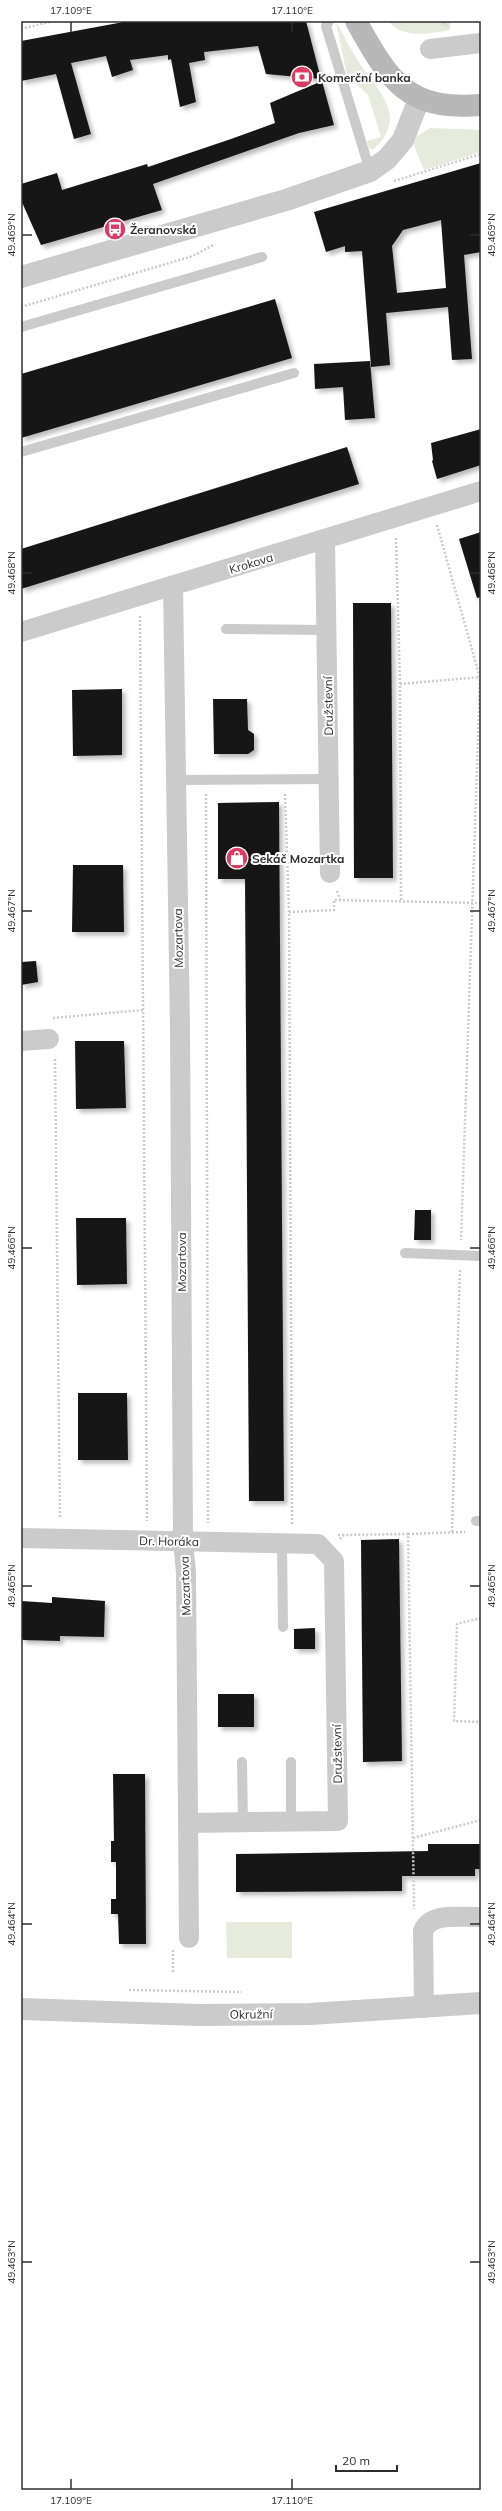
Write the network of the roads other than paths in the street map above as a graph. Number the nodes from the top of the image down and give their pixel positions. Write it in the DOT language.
graph roads {
  1 [pos="329,21"];
  2 [pos="356,21"];
  3 [pos="481,43"];
  4 [pos="430,49"];
  5 [pos="419,99"];
  6 [pos="481,105"];
  7 [pos="378,177"];
  8 [pos="262,257"];
  9 [pos="21,277"];
  10 [pos="21,327"];
  11 [pos="294,373"];
  12 [pos="21,452"];
  13 [pos="481,491"];
  14 [pos="325,540"];
  15 [pos="173,586"];
  16 [pos="226,629"];
  17 [pos="327,630"];
  18 [pos="21,632"];
  19 [pos="329,779"];
  20 [pos="176,780"];
  21 [pos="330,873"];
  22 [pos="49,1039"];
  23 [pos="21,1041"];
  24 [pos="405,1253"];
  25 [pos="481,1256"];
  26 [pos="287,1536"];
  27 [pos="21,1538"];
  28 [pos="183,1542"];
  29 [pos="322,1548"];
  30 [pos="283,1627"];
  31 [pos="242,1762"];
  32 [pos="291,1762"];
  33 [pos="243,1822"];
  34 [pos="291,1822"];
  35 [pos="188,1823"];
  36 [pos="481,1917"];
  37 [pos="181,1940"];
  38 [pos="481,2003"];
  39 [pos="424,2008"];
  40 [pos="21,2009"];
  1 -- 7 [label="lane"];
  2 -- 5 [label="main road"];
  3 -- 4 [label="street"];
  5 -- 6 [label="main road"];
  5 -- 7 [label="street"];
  7 -- 9 [label="street"];
  8 -- 10 [label="lane"];
  11 -- 12 [label="lane"];
  13 -- 14 [label="street, Krokova"];
  14 -- 15 [label="street, Krokova"];
  14 -- 17 [label="street, Družstevní"];
  15 -- 18 [label="street, Krokova"];
  15 -- 20 [label="street, Mozartova"];
  16 -- 17 [label="lane"];
  17 -- 19 [label="street, Družstevní"];
  19 -- 20 [label="lane"];
  19 -- 21 [label="street, Družstevní"];
  20 -- 28 [label="street, Mozartova"];
  22 -- 23 [label="street"];
  24 -- 25 [label="lane"];
  26 -- 28 [label="street, Dr. Horáka"];
  26 -- 29 [label="street, Dr. Horáka"];
  26 -- 30 [label="lane"];
  27 -- 28 [label="street, Dr. Horáka"];
  28 -- 35 [label="street, Mozartova"];
  29 -- 34 [label="street, Družstevní"];
  31 -- 33 [label="lane"];
  32 -- 34 [label="lane"];
  33 -- 34 [label="street, Družstevní"];
  33 -- 35 [label="street, Družstevní"];
  35 -- 37 [label="street, Mozartova"];
  36 -- 39 [label="street"];
  38 -- 39 [label="street, Okružní"];
  39 -- 40 [label="street, Okružní"];
}
